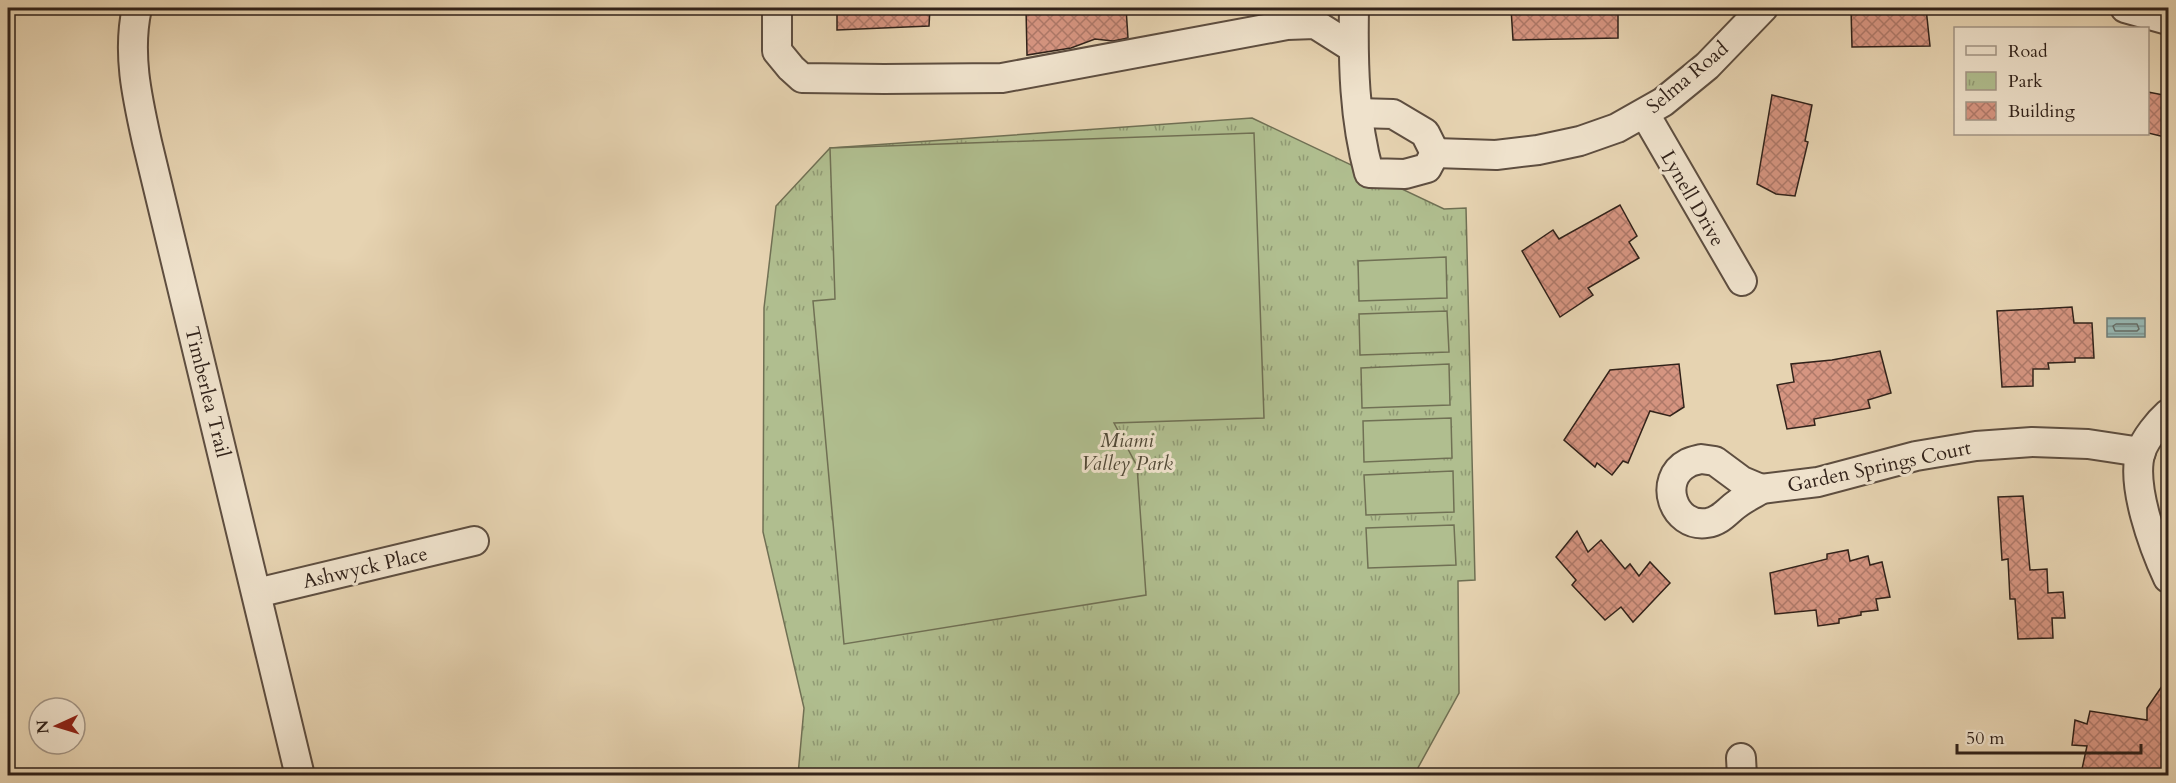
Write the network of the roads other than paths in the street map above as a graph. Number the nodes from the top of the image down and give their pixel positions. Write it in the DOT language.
graph roads {
  1 [pos="137,8"];
  2 [pos="777,8"];
  3 [pos="1306,8"];
  4 [pos="1354,8"];
  5 [pos="1763,8"];
  6 [pos="2125,8"];
  7 [pos="2169,20"];
  8 [pos="1353,48"];
  9 [pos="1358,113"];
  10 [pos="1645,114"];
  11 [pos="1435,153"];
  12 [pos="1742,281"];
  13 [pos="2169,414"];
  14 [pos="2141,452"];
  15 [pos="1761,489"];
  16 [pos="474,541"];
  17 [pos="2169,578"];
  18 [pos="257,593"];
  19 [pos="300,776"];
  1 -- 18 [label="street, Timberlea Trail"];
  2 -- 8 [label="street"];
  3 -- 8 [label="street"];
  4 -- 8 [label="street"];
  5 -- 10 [label="street, Selma Road"];
  6 -- 7 [label="street"];
  8 -- 9 [label="street"];
  9 -- 11 [label="street"];
  9 -- 11 [label="street"];
  10 -- 11 [label="street, Selma Road"];
  10 -- 12 [label="street, Lynell Drive"];
  13 -- 14 [label="street"];
  14 -- 15 [label="street, Garden Springs Court"];
  14 -- 17 [label="street"];
  16 -- 18 [label="street, Ashwyck Place"];
  18 -- 19 [label="street, Timberlea Trail"];
}
